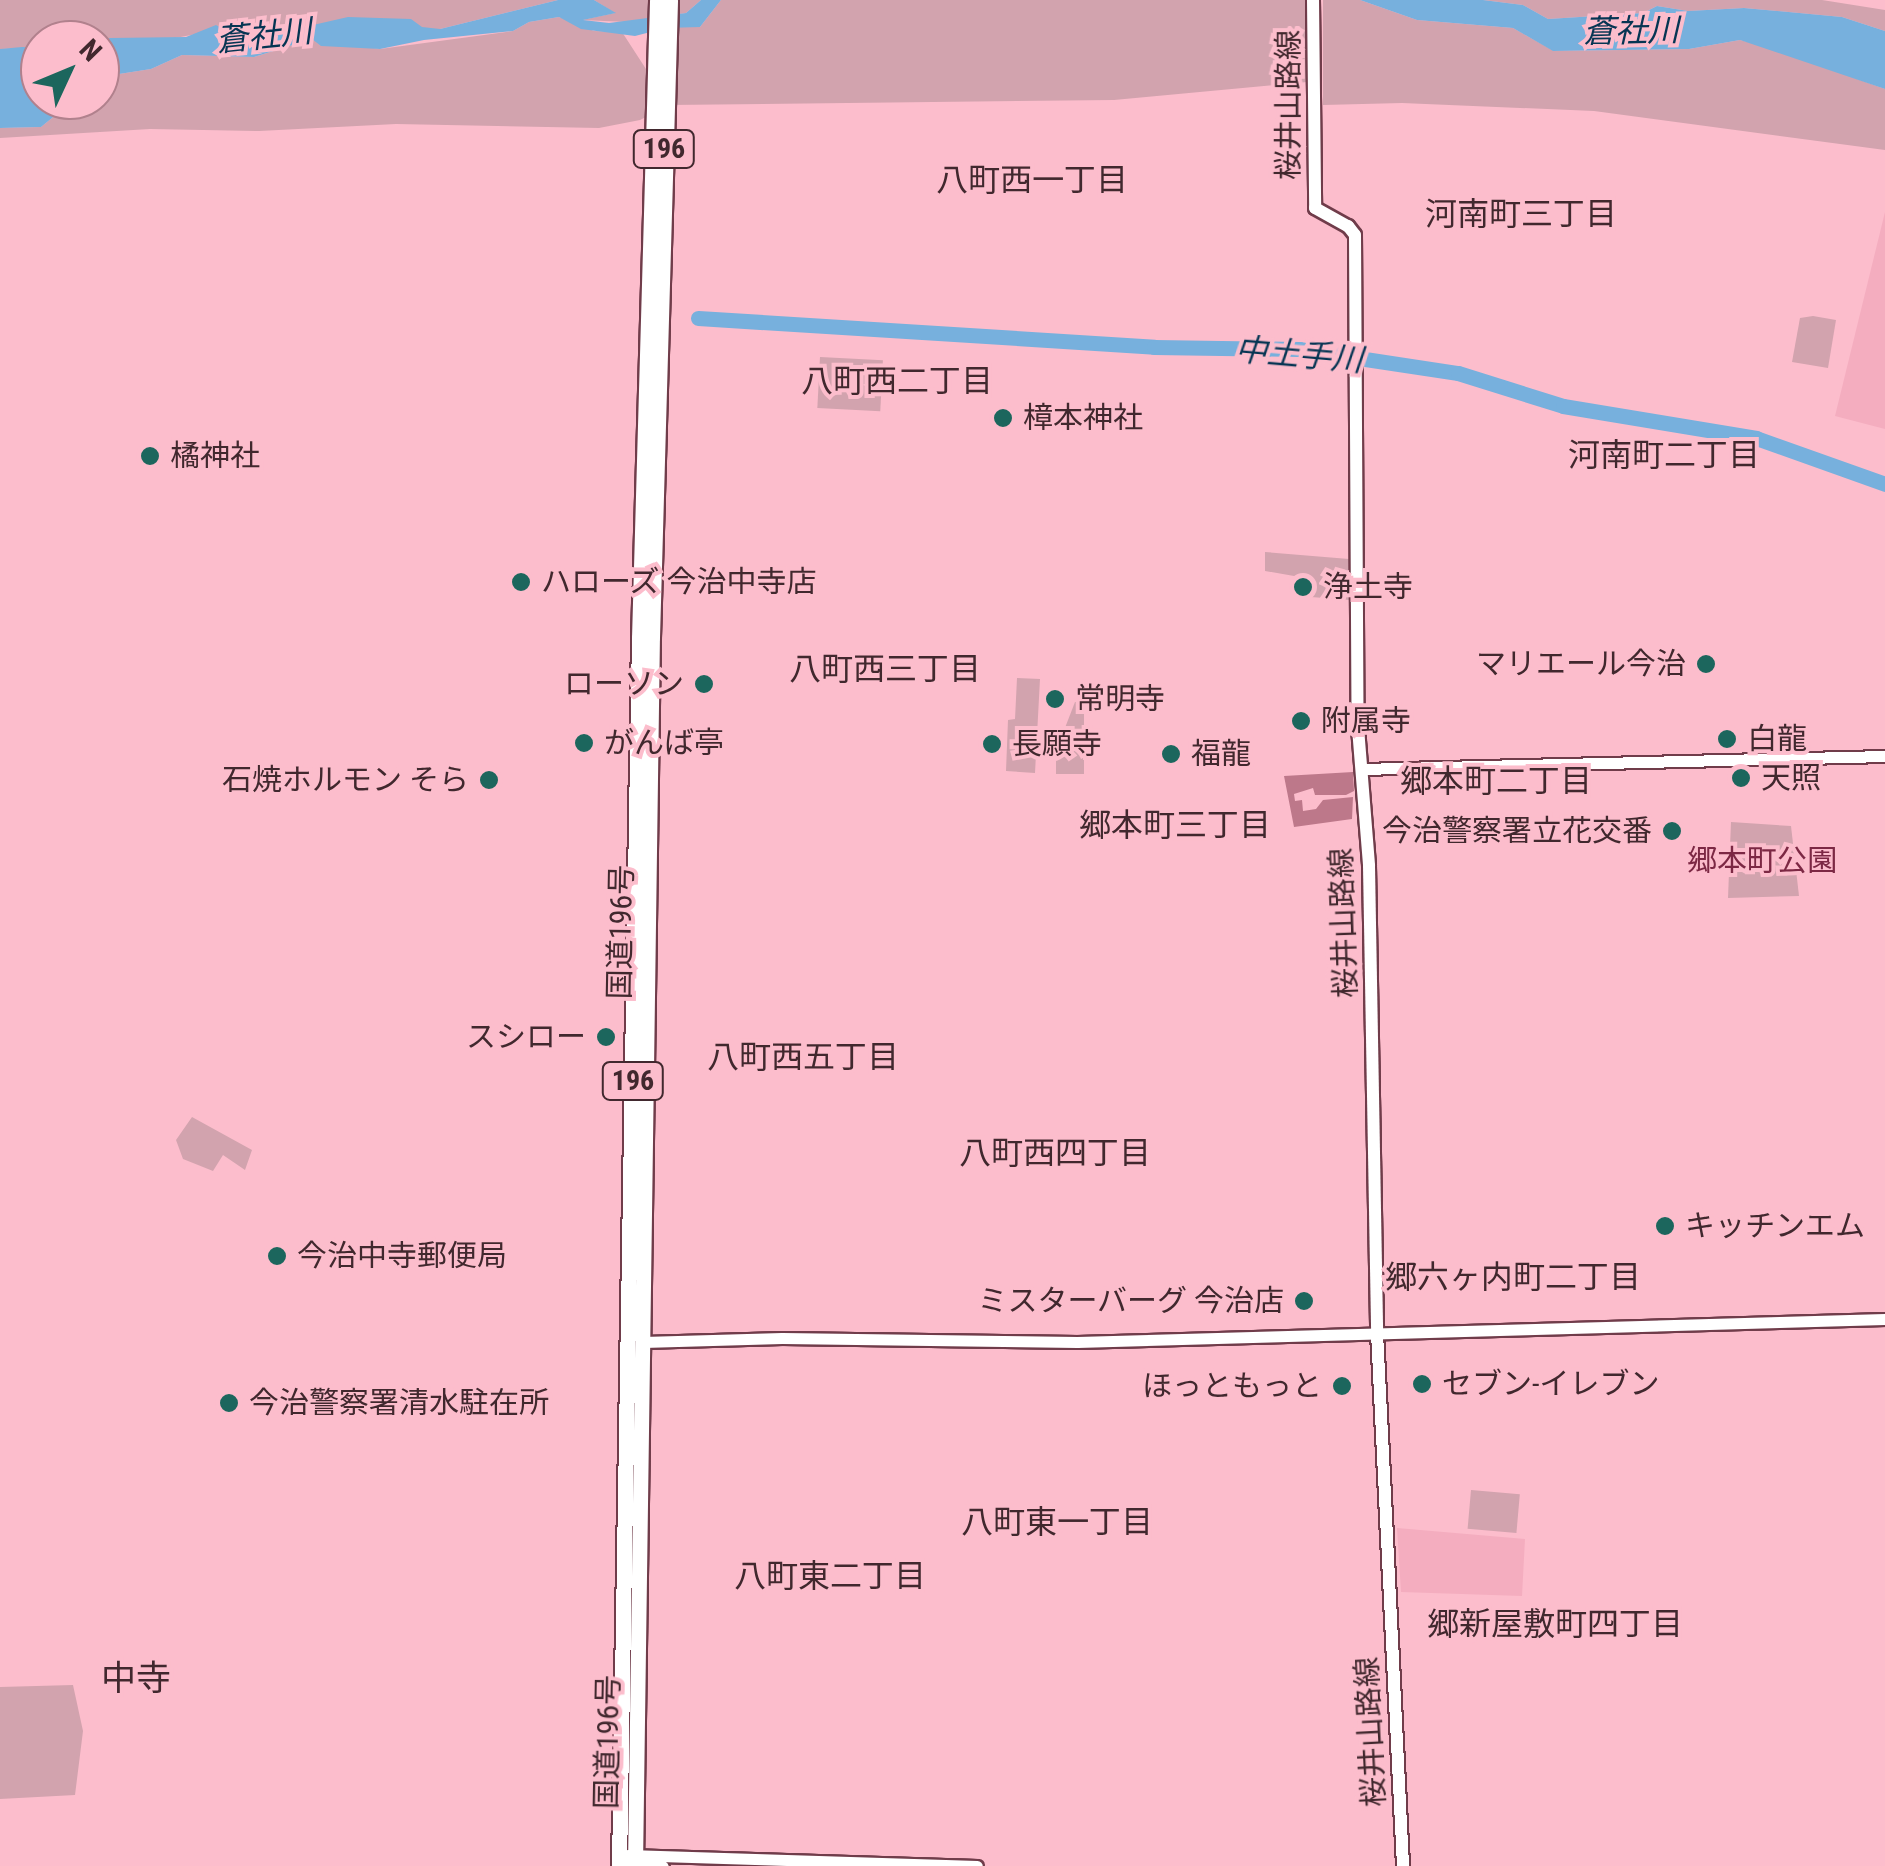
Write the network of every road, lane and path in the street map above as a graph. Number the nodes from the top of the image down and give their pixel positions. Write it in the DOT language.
graph roads {
  1 [pos="657,0"];
  2 [pos="670,0"];
  3 [pos="1313,0"];
  4 [pos="652,297"];
  5 [pos="1885,756"];
  6 [pos="1361,769"];
  7 [pos="1885,1319"];
  8 [pos="1377,1332"];
  9 [pos="643,1342"];
  10 [pos="628,1862"];
  11 [pos="663,1866"];
  12 [pos="976,1866"];
  13 [pos="1402,1866"];
  1 -- 4 [label="highway, 国道196号 / 196"];
  2 -- 4 [label="highway, 国道196号 / 196"];
  3 -- 6 [label="main road, 桜井山路線"];
  4 -- 9 [label="highway, 国道196号 / 196"];
  4 -- 10 [label="highway, 国道196号 / 196"];
  5 -- 6 [label="street"];
  6 -- 8 [label="main road, 桜井山路線"];
  7 -- 8 [label="street"];
  8 -- 9 [label="street"];
  8 -- 13 [label="main road, 桜井山路線"];
  9 -- 10 [label="highway, 国道196号 / 196"];
  10 -- 11 [label="street"];
  10 -- 12 [label="street"];
}
